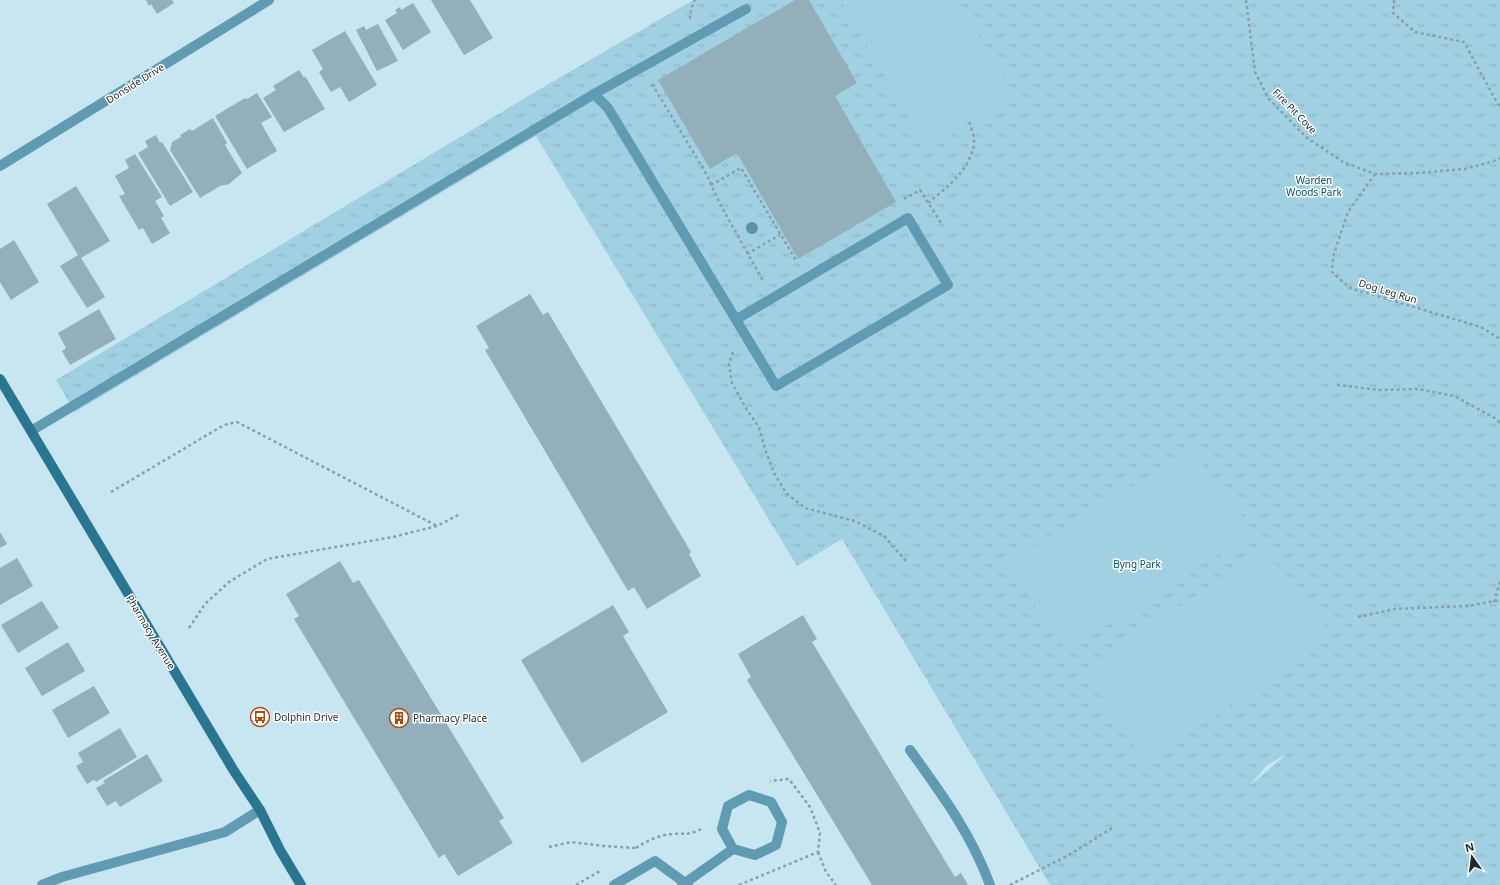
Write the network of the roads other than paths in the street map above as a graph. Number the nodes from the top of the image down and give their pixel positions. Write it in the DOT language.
graph roads {
  1 [pos="264,1"];
  2 [pos="746,9"];
  3 [pos="594,94"];
  4 [pos="0,166"];
  5 [pos="737,319"];
  6 [pos="0,379"];
  7 [pos="31,431"];
  8 [pos="910,750"];
  9 [pos="260,810"];
  10 [pos="733,849"];
  11 [pos="685,884"];
  12 [pos="42,885"];
  13 [pos="301,885"];
  14 [pos="614,885"];
  15 [pos="990,885"];
  1 -- 4 [label="street, Donside Drive"];
  2 -- 3 [label="street"];
  3 -- 5 [label="street"];
  3 -- 7 [label="street"];
  5 -- 5 [label="street"];
  6 -- 7 [label="street, Pharmacy Avenue"];
  7 -- 9 [label="street, Pharmacy Avenue"];
  8 -- 15 [label="street"];
  9 -- 12 [label="street"];
  9 -- 13 [label="street, Pharmacy Avenue"];
  10 -- 10 [label="street"];
  10 -- 11 [label="street"];
  11 -- 14 [label="street"];
}
